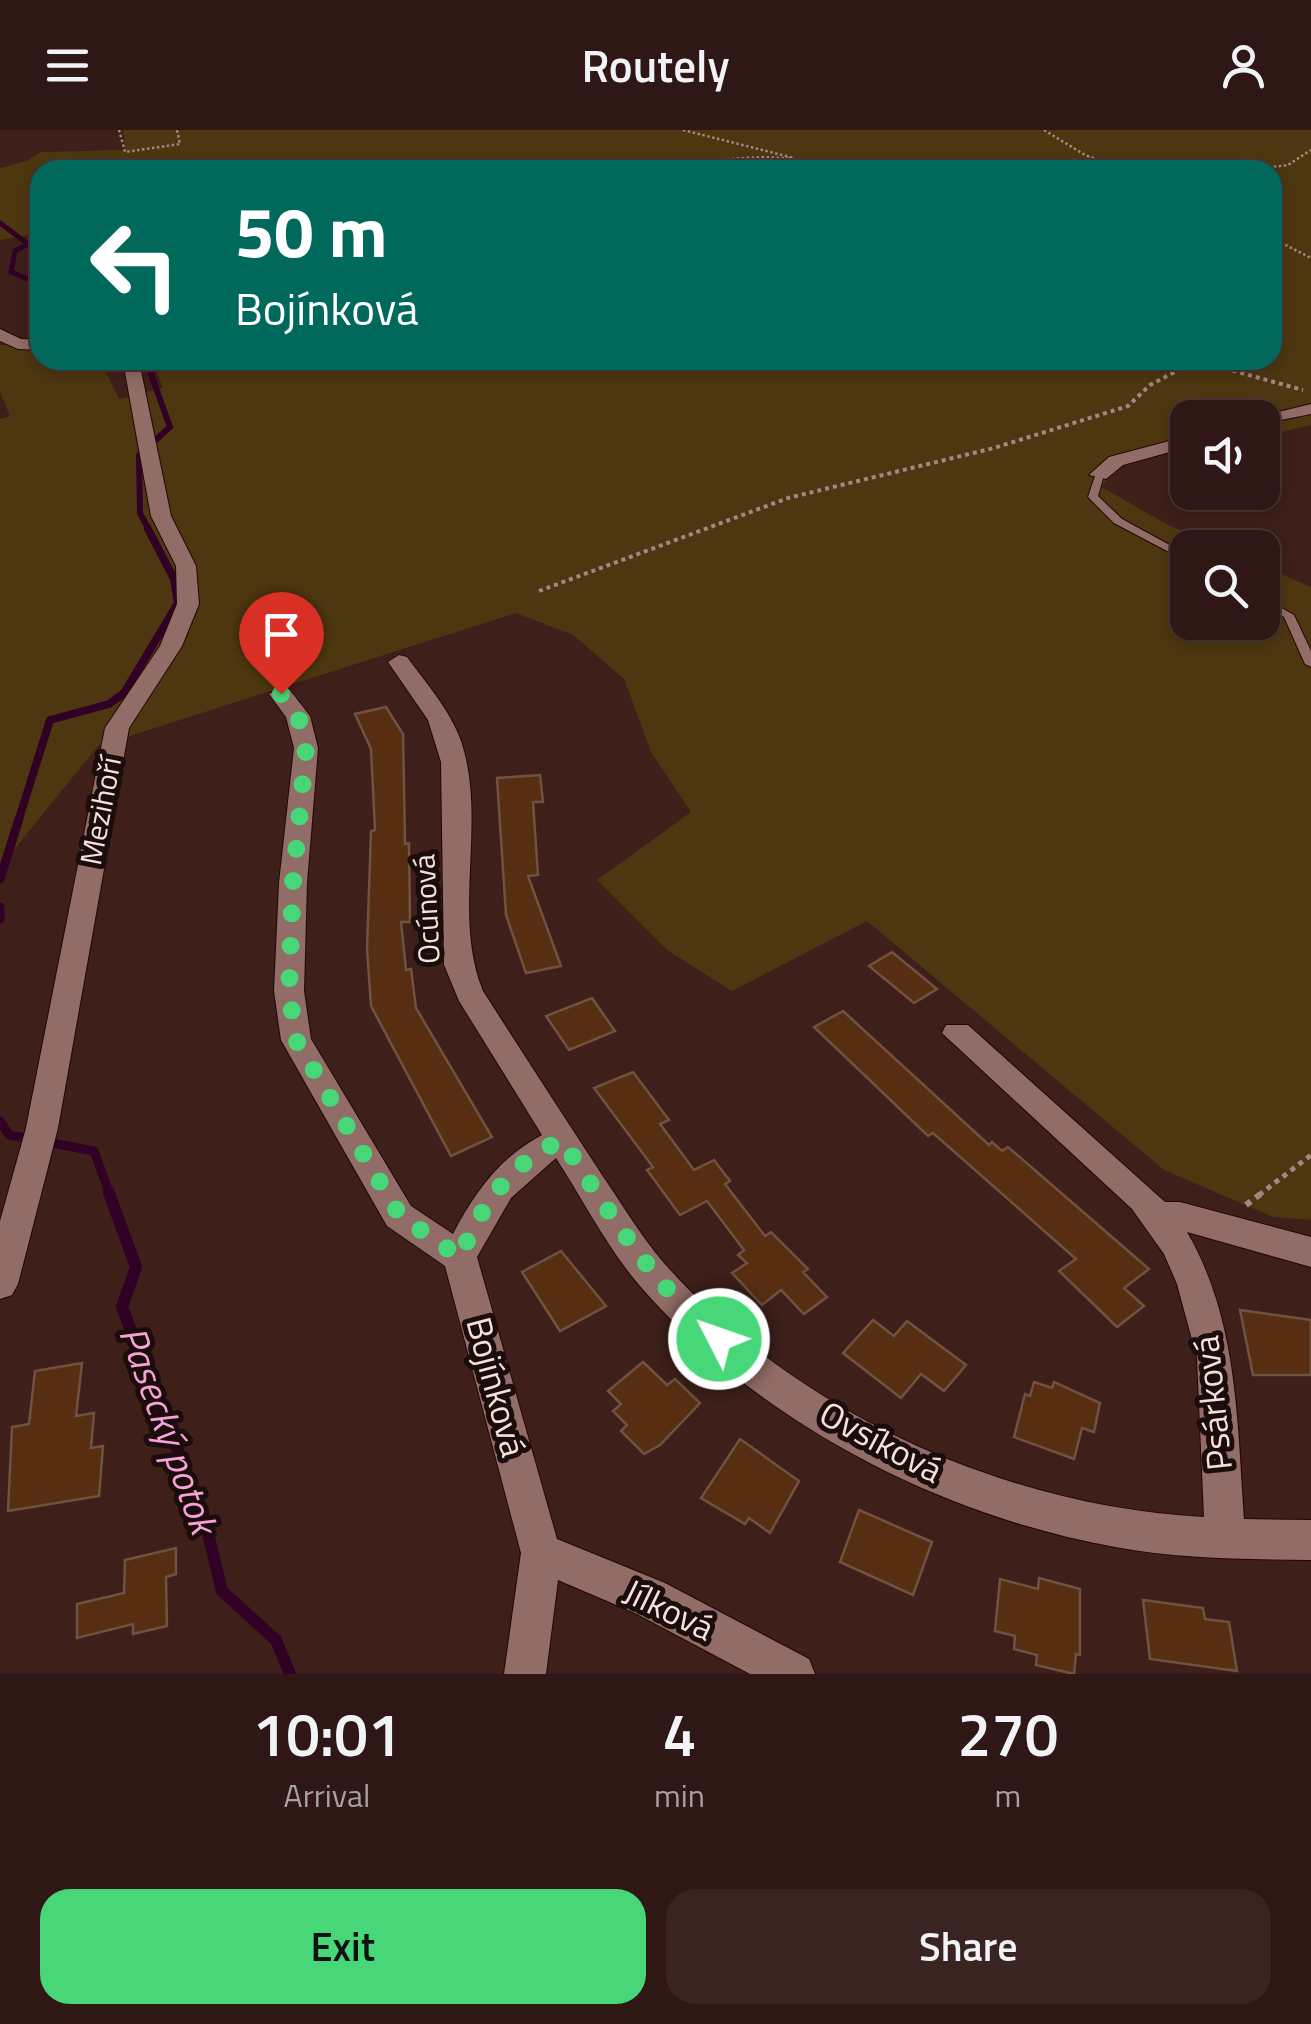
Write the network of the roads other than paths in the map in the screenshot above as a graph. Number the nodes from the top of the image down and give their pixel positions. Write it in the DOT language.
graph roads {
  1 [pos="0,334"];
  2 [pos="30,345"];
  3 [pos="132,370"];
  4 [pos="1311,409"];
  5 [pos="1280,415"];
  6 [pos="1170,446"];
  7 [pos="1099,475"];
  8 [pos="1170,548"];
  9 [pos="1280,609"];
  10 [pos="399,662"];
  11 [pos="1311,664"];
  12 [pos="281,694"];
  13 [pos="957,1033"];
  14 [pos="562,1140"];
  15 [pos="1160,1216"];
  16 [pos="1311,1252"];
  17 [pos="460,1257"];
  18 [pos="0,1284"];
  19 [pos="1225,1539"];
  20 [pos="1311,1540"];
  21 [pos="541,1553"];
  22 [pos="525,1674"];
  23 [pos="794,1674"];
  1 -- 2 [label="street"];
  3 -- 18 [label="street, Mezihoří"];
  4 -- 5 [label="street"];
  6 -- 7 [label="street"];
  7 -- 8 [label="lane"];
  9 -- 11 [label="lane"];
  10 -- 14 [label="street, Ocúnová"];
  12 -- 17 [label="street"];
  13 -- 15 [label="street, Psárková"];
  14 -- 17 [label="street"];
  14 -- 19 [label="street, Ovsíková"];
  15 -- 16 [label="street"];
  15 -- 19 [label="street, Psárková"];
  17 -- 21 [label="street, Bojínková"];
  19 -- 20 [label="street, Ovsíková"];
  21 -- 22 [label="street, Bojínková"];
  21 -- 23 [label="street, Jílková"];
}
